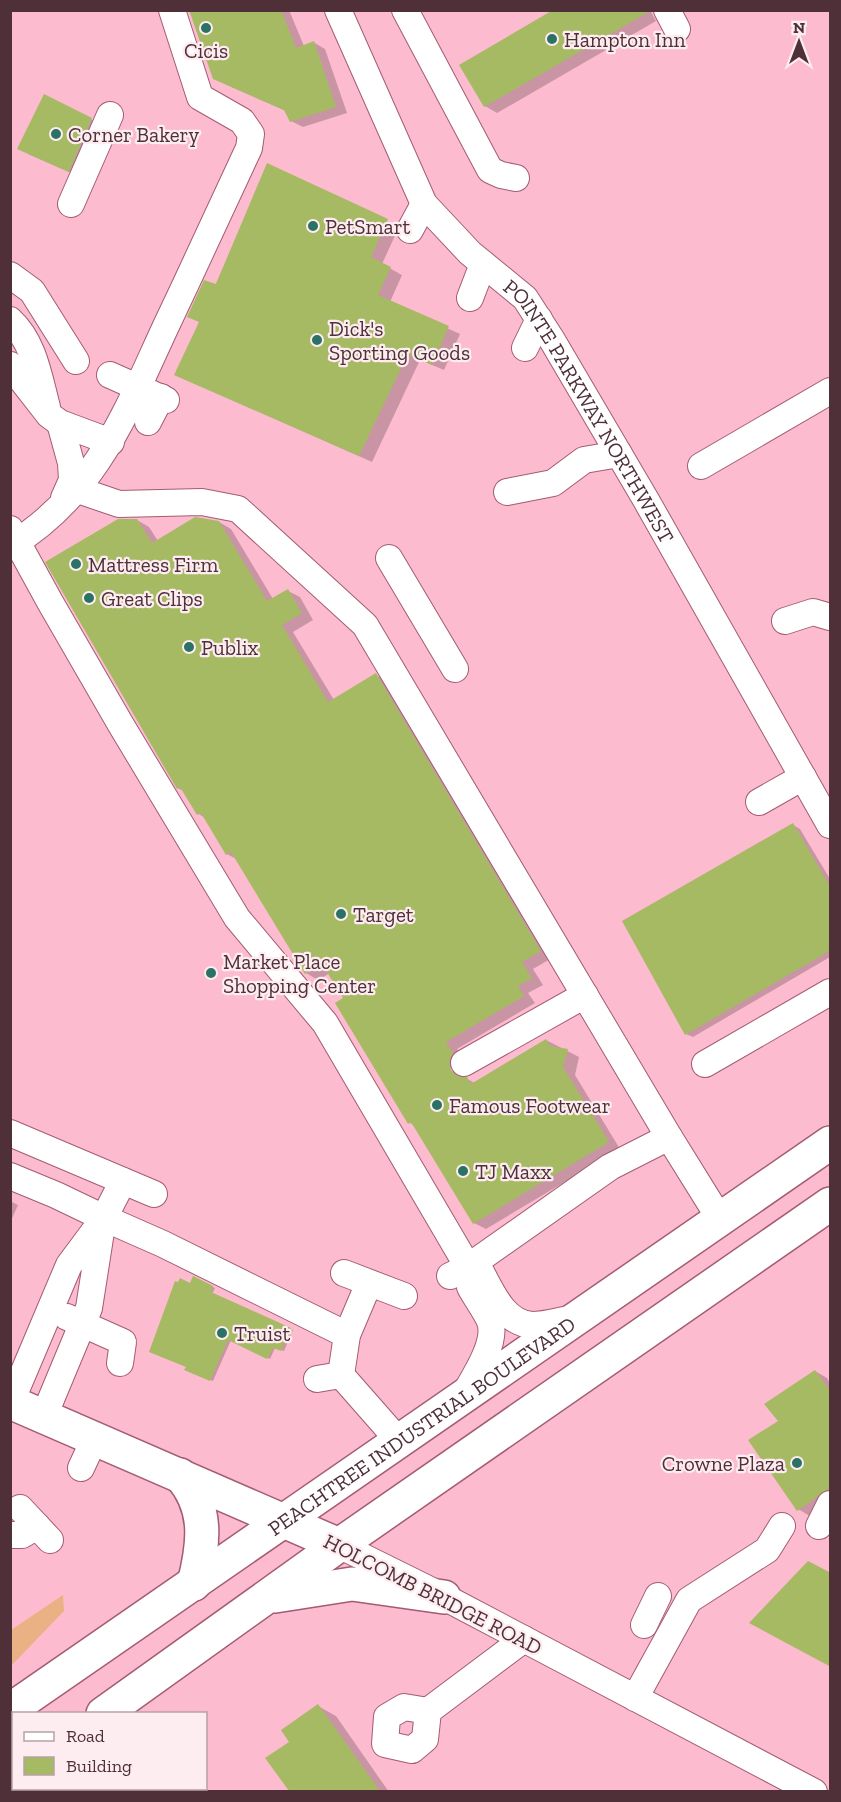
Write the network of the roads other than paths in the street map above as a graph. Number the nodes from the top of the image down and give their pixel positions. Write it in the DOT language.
graph roads {
  1 [pos="172,10"];
  2 [pos="338,10"];
  3 [pos="405,10"];
  4 [pos="110,115"];
  5 [pos="516,177"];
  6 [pos="71,204"];
  7 [pos="424,204"];
  8 [pos="410,230"];
  9 [pos="483,264"];
  10 [pos="10,275"];
  11 [pos="470,298"];
  12 [pos="539,319"];
  13 [pos="10,320"];
  14 [pos="525,348"];
  15 [pos="76,361"];
  16 [pos="10,365"];
  17 [pos="110,375"];
  18 [pos="831,391"];
  19 [pos="155,395"];
  20 [pos="54,419"];
  21 [pos="148,422"];
  22 [pos="111,442"];
  23 [pos="619,454"];
  24 [pos="701,466"];
  25 [pos="75,489"];
  26 [pos="507,492"];
  27 [pos="59,509"];
  28 [pos="13,538"];
  29 [pos="389,558"];
  30 [pos="831,617"];
  31 [pos="785,621"];
  32 [pos="455,669"];
  33 [pos="803,777"];
  34 [pos="759,802"];
  35 [pos="831,825"];
  36 [pos="831,992"];
  37 [pos="585,995"];
  38 [pos="464,1063"];
  39 [pos="705,1064"];
  40 [pos="10,1133"];
  41 [pos="669,1137"];
  42 [pos="831,1143"];
  43 [pos="10,1176"];
  44 [pos="123,1181"];
  45 [pos="154,1194"];
  46 [pos="831,1204"];
  47 [pos="104,1218"];
  48 [pos="720,1219"];
  49 [pos="459,1272"];
  50 [pos="344,1273"];
  51 [pos="369,1283"];
  52 [pos="404,1296"];
  53 [pos="50,1309"];
  54 [pos="578,1318"];
  55 [pos="82,1323"];
  56 [pos="346,1335"];
  57 [pos="120,1363"];
  58 [pos="463,1397"];
  59 [pos="11,1402"];
  60 [pos="44,1416"];
  61 [pos="94,1438"];
  62 [pos="399,1441"];
  63 [pos="81,1468"];
  64 [pos="180,1475"];
  65 [pos="831,1504"];
  66 [pos="285,1521"];
  67 [pos="36,1525"];
  68 [pos="782,1526"];
  69 [pos="819,1526"];
  70 [pos="10,1535"];
  71 [pos="339,1545"];
  72 [pos="194,1584"];
  73 [pos="658,1596"];
  74 [pos="444,1597"];
  75 [pos="265,1598"];
  76 [pos="644,1625"];
  77 [pos="524,1639"];
  78 [pos="635,1698"];
  79 [pos="10,1710"];
  80 [pos="428,1711"];
  81 [pos="104,1712"];
  82 [pos="781,1784"];
  83 [pos="814,1791"];
  1 -- 19 [label="street"];
  2 -- 7 [label="street, POINTE PARKWAY NORTHWEST"];
  3 -- 5 [label="street"];
  4 -- 6 [label="street"];
  7 -- 8 [label="street"];
  7 -- 9 [label="street, POINTE PARKWAY NORTHWEST"];
  9 -- 11 [label="street"];
  9 -- 12 [label="street, POINTE PARKWAY NORTHWEST"];
  10 -- 15 [label="street"];
  12 -- 14 [label="street"];
  12 -- 23 [label="street, POINTE PARKWAY NORTHWEST"];
  13 -- 20 [label="street"];
  16 -- 20 [label="street"];
  17 -- 19 [label="street"];
  18 -- 24 [label="street"];
  19 -- 21 [label="street"];
  19 -- 22 [label="street"];
  20 -- 22 [label="street"];
  20 -- 27 [label="street"];
  22 -- 25 [label="street"];
  23 -- 26 [label="street"];
  23 -- 33 [label="street, POINTE PARKWAY NORTHWEST"];
  25 -- 27 [label="street"];
  25 -- 37 [label="street"];
  27 -- 28 [label="street"];
  28 -- 49 [label="street"];
  29 -- 32 [label="street"];
  30 -- 31 [label="street"];
  33 -- 34 [label="street"];
  33 -- 35 [label="street, POINTE PARKWAY NORTHWEST"];
  36 -- 39 [label="street"];
  37 -- 38 [label="street"];
  37 -- 41 [label="street"];
  40 -- 44 [label="street"];
  41 -- 48 [label="street"];
  41 -- 49 [label="street"];
  42 -- 48 [label="main road, PEACHTREE INDUSTRIAL BOULEVARD"];
  43 -- 47 [label="street"];
  44 -- 45 [label="street"];
  44 -- 47 [label="street"];
  46 -- 71 [label="main road"];
  47 -- 53 [label="street"];
  47 -- 55 [label="street"];
  47 -- 56 [label="street"];
  48 -- 54 [label="main road, PEACHTREE INDUSTRIAL BOULEVARD"];
  49 -- 54 [label="street"];
  49 -- 58 [label="street"];
  50 -- 51 [label="street"];
  51 -- 52 [label="street"];
  51 -- 56 [label="street"];
  53 -- 55 [label="street"];
  53 -- 59 [label="street"];
  54 -- 58 [label="main road, PEACHTREE INDUSTRIAL BOULEVARD"];
  55 -- 57 [label="street"];
  55 -- 60 [label="street"];
  56 -- 62 [label="street"];
  58 -- 62 [label="main road, PEACHTREE INDUSTRIAL BOULEVARD"];
  59 -- 60 [label="main road, HOLCOMB BRIDGE ROAD"];
  60 -- 61 [label="main road, HOLCOMB BRIDGE ROAD"];
  61 -- 63 [label="street"];
  61 -- 64 [label="main road, HOLCOMB BRIDGE ROAD"];
  62 -- 66 [label="main road, PEACHTREE INDUSTRIAL BOULEVARD"];
  64 -- 66 [label="main road, HOLCOMB BRIDGE ROAD"];
  64 -- 72 [label="main road"];
  65 -- 69 [label="street"];
  66 -- 71 [label="main road, HOLCOMB BRIDGE ROAD"];
  66 -- 72 [label="main road, PEACHTREE INDUSTRIAL BOULEVARD"];
  67 -- 70 [label="street"];
  68 -- 78 [label="street"];
  71 -- 74 [label="street, HOLCOMB BRIDGE ROAD"];
  71 -- 75 [label="main road"];
  72 -- 79 [label="main road, PEACHTREE INDUSTRIAL BOULEVARD"];
  73 -- 76 [label="street"];
  74 -- 75 [label="main road"];
  74 -- 77 [label="street, HOLCOMB BRIDGE ROAD"];
  75 -- 81 [label="main road"];
  77 -- 78 [label="street, HOLCOMB BRIDGE ROAD"];
  77 -- 80 [label="street"];
  78 -- 82 [label="street, HOLCOMB BRIDGE ROAD"];
  82 -- 83 [label="street, HOLCOMB BRIDGE ROAD"];
}
